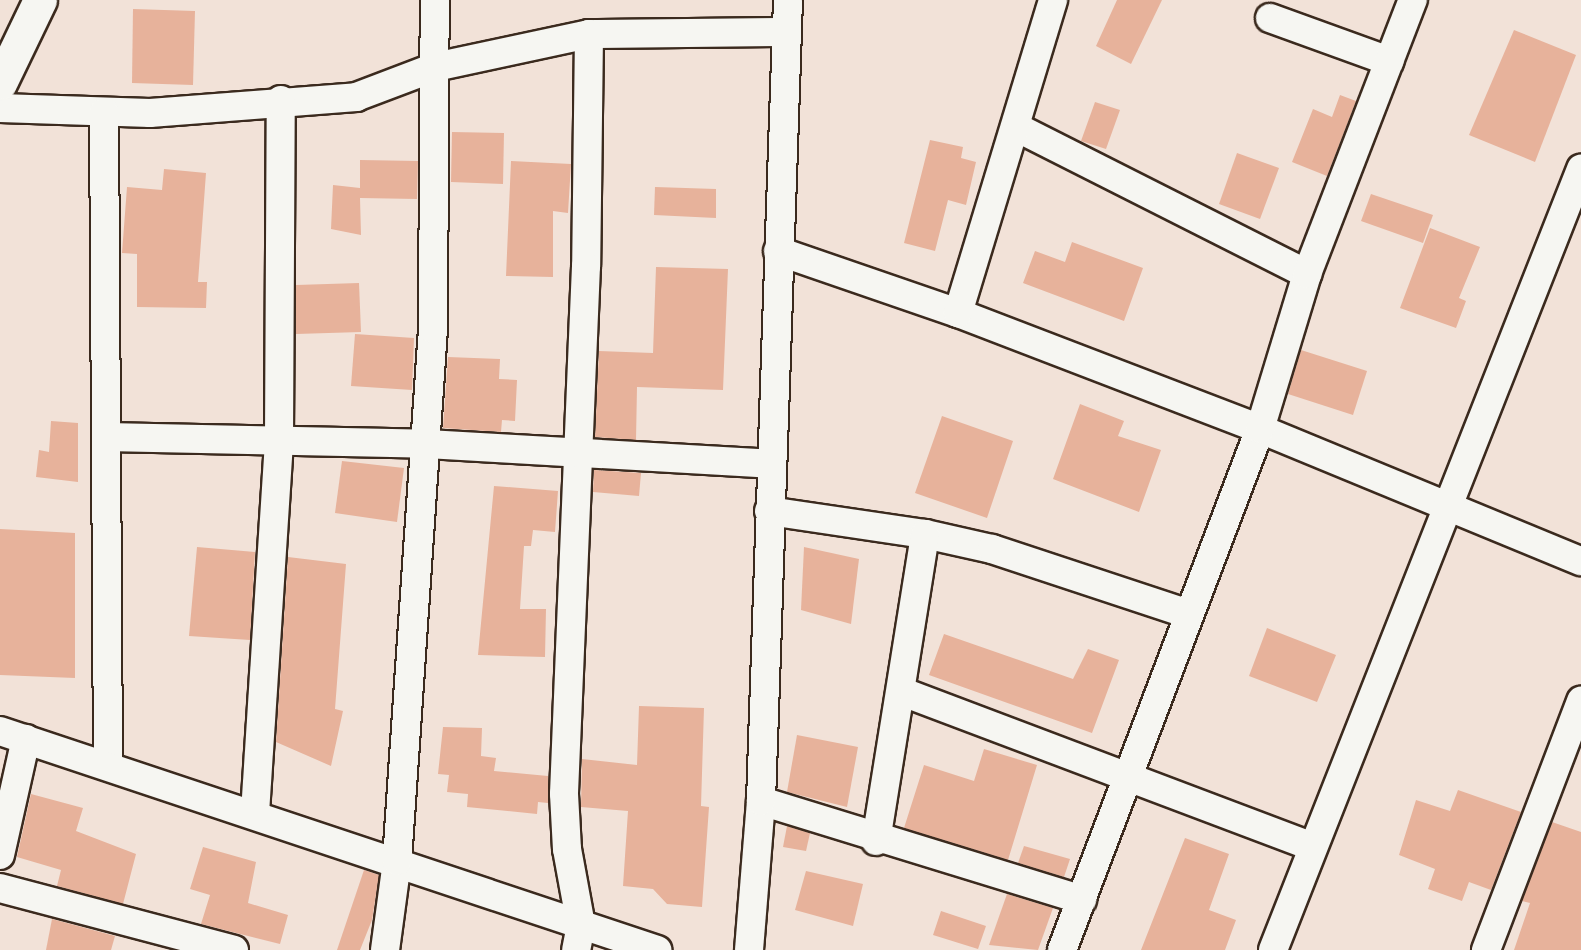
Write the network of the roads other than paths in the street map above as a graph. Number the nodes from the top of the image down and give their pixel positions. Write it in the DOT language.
graph roads {
  1 [pos="40,0"];
  2 [pos="435,0"];
  3 [pos="788,0"];
  4 [pos="1053,0"];
  5 [pos="1413,0"];
  6 [pos="1270,18"];
  7 [pos="786,32"];
  8 [pos="589,34"];
  9 [pos="1389,61"];
  10 [pos="435,67"];
  11 [pos="0,83"];
  12 [pos="281,100"];
  13 [pos="0,108"];
  14 [pos="104,112"];
  15 [pos="1018,128"];
  16 [pos="1581,169"];
  17 [pos="778,251"];
  18 [pos="1307,274"];
  19 [pos="958,312"];
  20 [pos="1260,429"];
  21 [pos="106,437"];
  22 [pos="279,438"];
  23 [pos="427,444"];
  24 [pos="580,452"];
  25 [pos="770,464"];
  26 [pos="1445,507"];
  27 [pos="769,511"];
  28 [pos="925,534"];
  29 [pos="1581,561"];
  30 [pos="1189,614"];
  31 [pos="903,692"];
  32 [pos="1581,700"];
  33 [pos="13,735"];
  34 [pos="1570,763"];
  35 [pos="108,766"];
  36 [pos="1128,777"];
  37 [pos="760,801"];
  38 [pos="255,813"];
  39 [pos="876,841"];
  40 [pos="1313,847"];
  41 [pos="0,855"];
  42 [pos="397,861"];
  43 [pos="0,888"];
  44 [pos="1082,900"];
  45 [pos="579,937"];
  46 [pos="234,950"];
  47 [pos="385,950"];
  48 [pos="657,950"];
  49 [pos="749,950"];
  50 [pos="1062,950"];
  51 [pos="1273,950"];
  52 [pos="1486,950"];
  1 -- 11 [label="street"];
  2 -- 10 [label="street"];
  3 -- 7 [label="street"];
  4 -- 15 [label="street"];
  5 -- 9 [label="street"];
  6 -- 9 [label="street"];
  7 -- 8 [label="street"];
  7 -- 17 [label="street"];
  8 -- 10 [label="street"];
  8 -- 24 [label="street"];
  9 -- 18 [label="street"];
  10 -- 12 [label="street"];
  10 -- 23 [label="street"];
  12 -- 14 [label="street"];
  12 -- 22 [label="street"];
  13 -- 14 [label="street"];
  14 -- 21 [label="street"];
  15 -- 18 [label="street"];
  15 -- 19 [label="street"];
  16 -- 26 [label="street"];
  17 -- 19 [label="street"];
  17 -- 25 [label="street"];
  18 -- 20 [label="street"];
  19 -- 20 [label="street"];
  20 -- 26 [label="street"];
  20 -- 30 [label="street"];
  21 -- 22 [label="street"];
  21 -- 35 [label="street"];
  22 -- 23 [label="street"];
  22 -- 38 [label="street"];
  23 -- 24 [label="street"];
  23 -- 42 [label="street"];
  24 -- 25 [label="street"];
  24 -- 45 [label="street"];
  25 -- 27 [label="street"];
  26 -- 29 [label="street"];
  26 -- 40 [label="street"];
  27 -- 28 [label="street"];
  27 -- 37 [label="street"];
  28 -- 30 [label="street"];
  28 -- 31 [label="street"];
  30 -- 36 [label="street"];
  31 -- 36 [label="street"];
  31 -- 39 [label="street"];
  32 -- 34 [label="street"];
  33 -- 35 [label="street"];
  33 -- 41 [label="street"];
  34 -- 52 [label="street"];
  35 -- 38 [label="street"];
  36 -- 40 [label="street"];
  36 -- 44 [label="street"];
  37 -- 39 [label="street"];
  37 -- 49 [label="street"];
  38 -- 42 [label="street"];
  39 -- 44 [label="street"];
  40 -- 51 [label="street"];
  42 -- 45 [label="street"];
  42 -- 47 [label="street"];
  43 -- 46 [label="street"];
  44 -- 50 [label="street"];
  45 -- 48 [label="street"];
}
